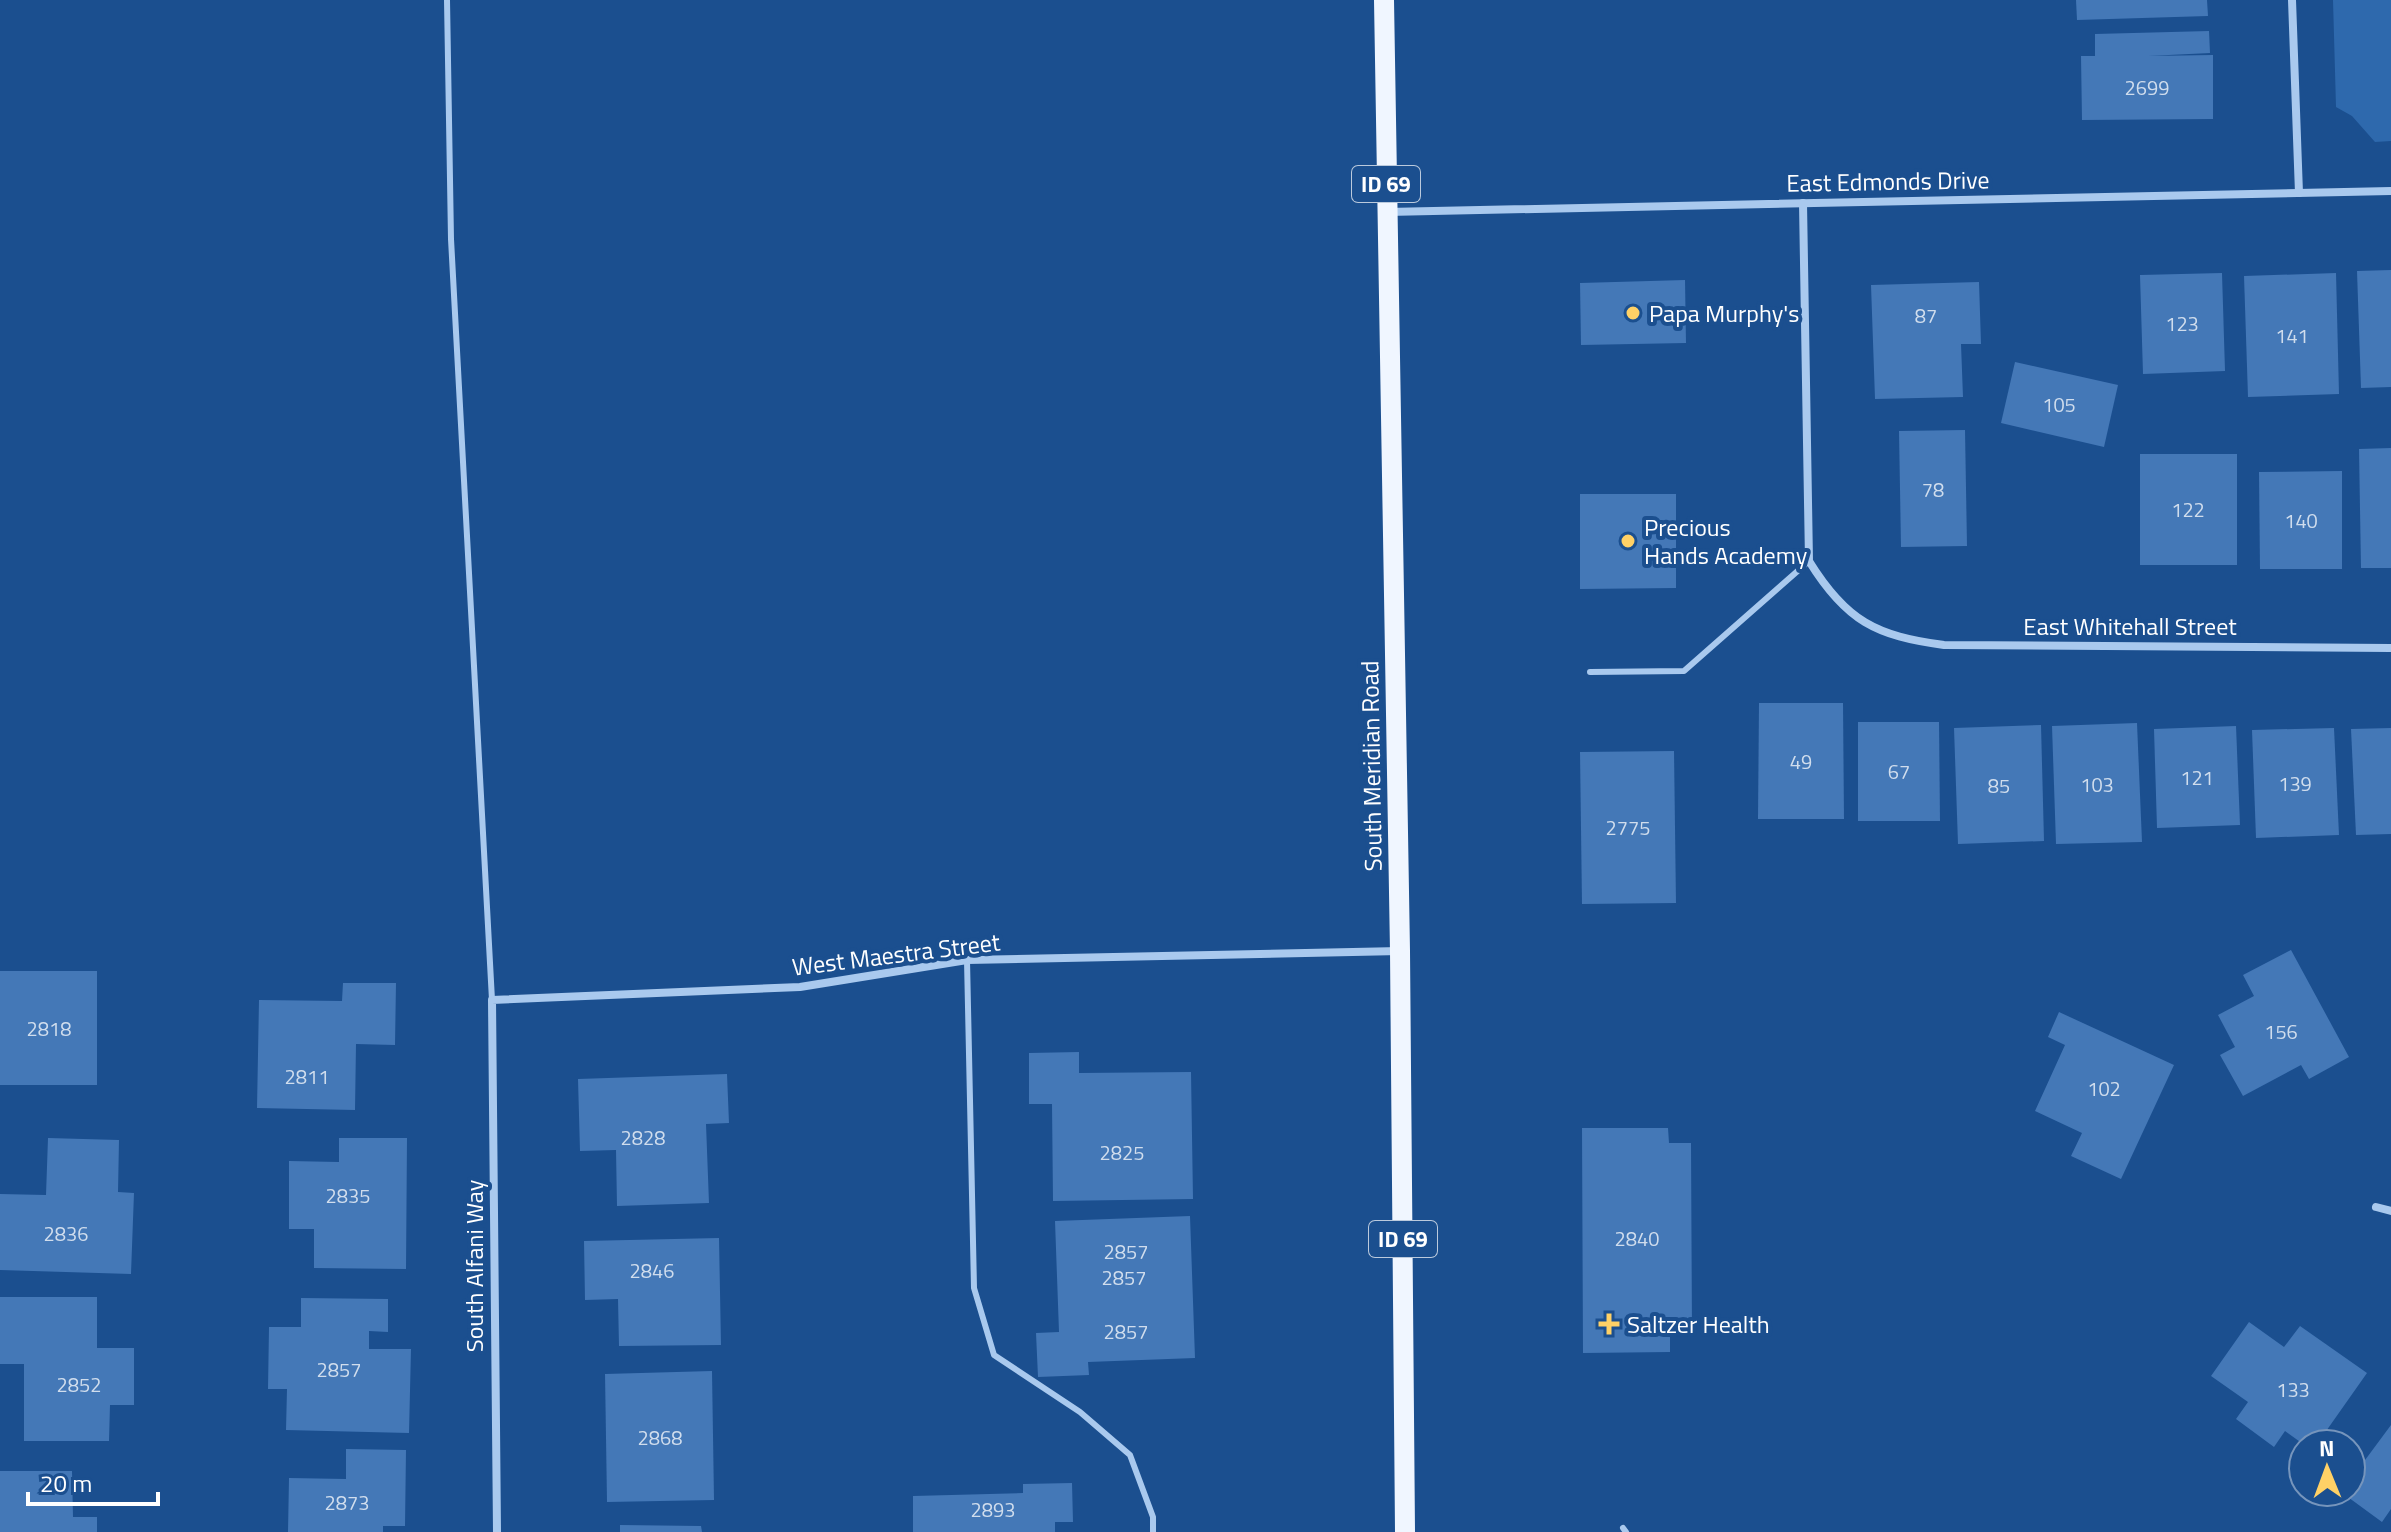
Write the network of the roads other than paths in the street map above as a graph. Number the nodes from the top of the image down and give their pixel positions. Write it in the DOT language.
graph roads {
  1 [pos="447,0"];
  2 [pos="1384,0"];
  3 [pos="2292,0"];
  4 [pos="2391,191"];
  5 [pos="2299,193"];
  6 [pos="1803,203"];
  7 [pos="1387,212"];
  8 [pos="1809,561"];
  9 [pos="2391,648"];
  10 [pos="1590,672"];
  11 [pos="1400,951"];
  12 [pos="967,960"];
  13 [pos="492,1000"];
  14 [pos="2376,1207"];
  15 [pos="2391,1211"];
  16 [pos="497,1532"];
  17 [pos="1153,1532"];
  18 [pos="1405,1532"];
  1 -- 13 [label="lane"];
  2 -- 7 [label="main road, South Meridian Road / ID 69"];
  3 -- 5 [label="street"];
  4 -- 5 [label="street, East Edmonds Drive"];
  5 -- 6 [label="street, East Edmonds Drive"];
  6 -- 7 [label="street, East Edmonds Drive"];
  6 -- 8 [label="street"];
  7 -- 11 [label="main road, South Meridian Road / ID 69"];
  8 -- 9 [label="street, East Whitehall Street"];
  8 -- 10 [label="lane"];
  11 -- 12 [label="street, West Maestra Street"];
  11 -- 18 [label="main road, South Meridian Road / ID 69"];
  12 -- 13 [label="street, West Maestra Street"];
  12 -- 17 [label="lane"];
  13 -- 16 [label="street, South Alfani Way"];
  14 -- 15 [label="street"];
}
